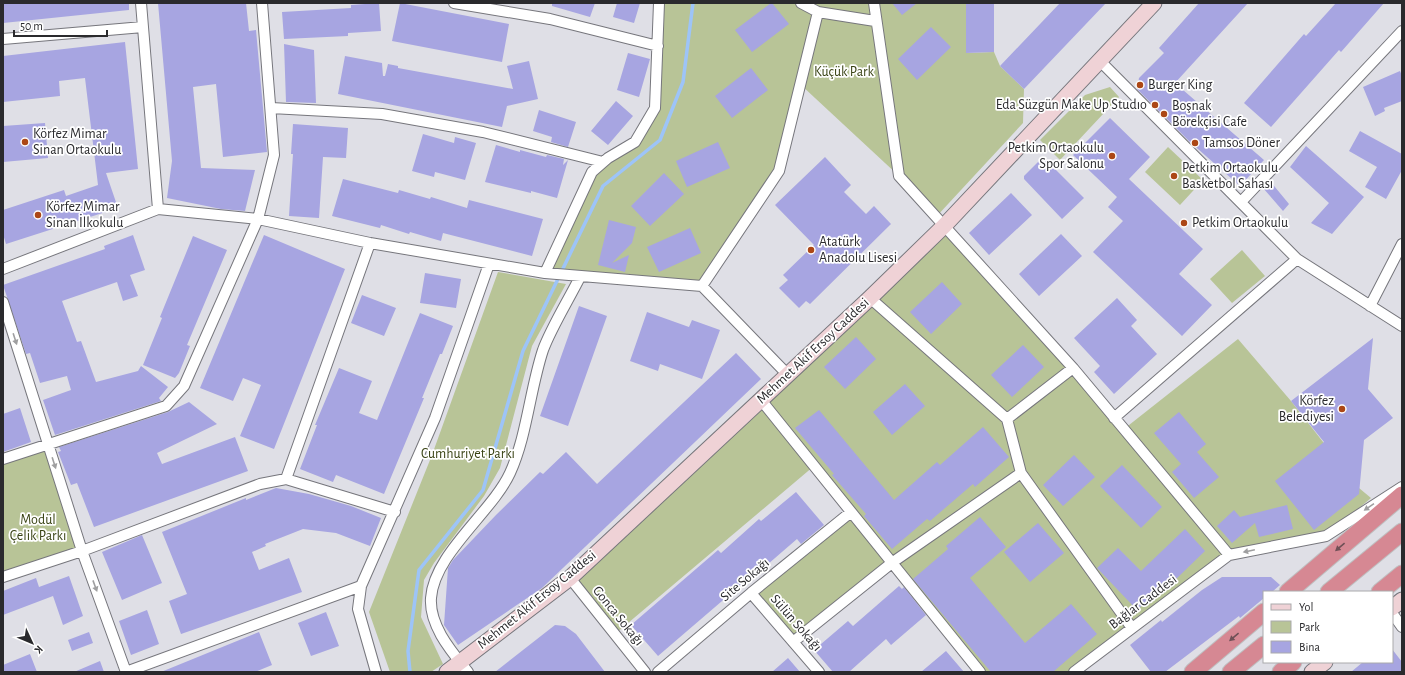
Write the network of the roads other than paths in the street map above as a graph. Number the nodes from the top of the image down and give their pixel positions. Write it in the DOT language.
graph roads {
  1 [pos="141,3"];
  2 [pos="262,3"];
  3 [pos="454,3"];
  4 [pos="660,3"];
  5 [pos="801,3"];
  6 [pos="874,3"];
  7 [pos="1154,3"];
  8 [pos="818,12"];
  9 [pos="875,21"];
  10 [pos="143,27"];
  11 [pos="1402,31"];
  12 [pos="3,39"];
  13 [pos="658,46"];
  14 [pos="1100,61"];
  15 [pos="271,108"];
  16 [pos="603,162"];
  17 [pos="1241,202"];
  18 [pos="158,209"];
  19 [pos="258,220"];
  20 [pos="944,226"];
  21 [pos="370,243"];
  22 [pos="1402,244"];
  23 [pos="1296,259"];
  24 [pos="489,264"];
  25 [pos="3,269"];
  26 [pos="545,273"];
  27 [pos="580,277"];
  28 [pos="702,286"];
  29 [pos="870,298"];
  30 [pos="3,302"];
  31 [pos="1370,306"];
  32 [pos="1402,326"];
  33 [pos="1073,368"];
  34 [pos="788,375"];
  35 [pos="761,400"];
  36 [pos="1114,418"];
  37 [pos="1006,420"];
  38 [pos="48,444"];
  39 [pos="3,459"];
  40 [pos="1021,473"];
  41 [pos="286,479"];
  42 [pos="1402,487"];
  43 [pos="1402,495"];
  44 [pos="394,512"];
  45 [pos="851,512"];
  46 [pos="1402,532"];
  47 [pos="82,551"];
  48 [pos="1229,556"];
  49 [pos="893,562"];
  50 [pos="1402,574"];
  51 [pos="3,577"];
  52 [pos="570,578"];
  53 [pos="361,586"];
  54 [pos="1289,591"];
  55 [pos="1330,591"];
  56 [pos="1381,591"];
  57 [pos="751,593"];
  58 [pos="1402,600"];
  59 [pos="1393,607"];
  60 [pos="1263,613"];
  61 [pos="1393,614"];
  62 [pos="1402,626"];
  63 [pos="1132,628"];
  64 [pos="793,642"];
  65 [pos="1263,646"];
  66 [pos="1292,663"];
  67 [pos="1324,663"];
  68 [pos="464,667"];
  69 [pos="126,672"];
  70 [pos="376,672"];
  71 [pos="447,672"];
  72 [pos="645,672"];
  73 [pos="658,672"];
  74 [pos="819,672"];
  75 [pos="980,672"];
  76 [pos="1074,672"];
  77 [pos="1193,672"];
  78 [pos="1231,672"];
  79 [pos="1281,672"];
  80 [pos="1312,672"];
  1 -- 10 [label="street"];
  2 -- 15 [label="street"];
  3 -- 13 [label="street"];
  4 -- 13 [label="street"];
  5 -- 8 [label="street"];
  6 -- 9 [label="street"];
  7 -- 14 [label="main road, Mehmet Akif Ersoy Caddesi"];
  8 -- 9 [label="street"];
  8 -- 28 [label="street"];
  9 -- 20 [label="street"];
  10 -- 12 [label="street"];
  10 -- 18 [label="street"];
  11 -- 17 [label="street"];
  13 -- 16 [label="street"];
  14 -- 17 [label="street"];
  14 -- 20 [label="main road, Mehmet Akif Ersoy Caddesi"];
  15 -- 16 [label="street"];
  15 -- 19 [label="street"];
  16 -- 26 [label="street"];
  17 -- 23 [label="street"];
  18 -- 19 [label="street"];
  18 -- 25 [label="street"];
  19 -- 21 [label="street"];
  19 -- 38 [label="street"];
  20 -- 29 [label="main road, Mehmet Akif Ersoy Caddesi"];
  20 -- 33 [label="street"];
  21 -- 24 [label="street"];
  21 -- 41 [label="street"];
  22 -- 31 [label="street"];
  23 -- 31 [label="street"];
  23 -- 36 [label="street"];
  24 -- 26 [label="street"];
  24 -- 44 [label="street"];
  26 -- 27 [label="street"];
  27 -- 28 [label="street"];
  27 -- 68 [label="street"];
  28 -- 34 [label="street"];
  29 -- 34 [label="main road, Mehmet Akif Ersoy Caddesi"];
  29 -- 37 [label="street"];
  30 -- 38 [label="street, one-way"];
  31 -- 32 [label="street"];
  33 -- 36 [label="street"];
  33 -- 37 [label="street"];
  34 -- 35 [label="main road, Mehmet Akif Ersoy Caddesi"];
  35 -- 45 [label="street"];
  35 -- 52 [label="main road, Mehmet Akif Ersoy Caddesi"];
  36 -- 48 [label="street"];
  37 -- 40 [label="street"];
  38 -- 39 [label="street"];
  38 -- 47 [label="street, one-way"];
  40 -- 49 [label="street"];
  40 -- 63 [label="street"];
  41 -- 44 [label="street"];
  41 -- 47 [label="street"];
  42 -- 48 [label="street, one-way"];
  43 -- 54 [label="highway, one-way"];
  44 -- 53 [label="street"];
  45 -- 49 [label="street"];
  45 -- 57 [label="street, Site Sokağı"];
  46 -- 55 [label="highway"];
  47 -- 51 [label="street"];
  47 -- 69 [label="street, one-way"];
  48 -- 63 [label="street, Bağlar Caddesi"];
  49 -- 64 [label="street"];
  49 -- 75 [label="street"];
  50 -- 56 [label="highway"];
  52 -- 68 [label="main road, Mehmet Akif Ersoy Caddesi"];
  52 -- 72 [label="street, Gonca Sokağı"];
  53 -- 69 [label="street"];
  53 -- 70 [label="street"];
  57 -- 64 [label="street, Sülün Sokağı"];
  57 -- 73 [label="street, Site Sokağı"];
  58 -- 59 [label="main road"];
  60 -- 77 [label="highway, one-way"];
  61 -- 62 [label="street"];
  63 -- 76 [label="street, Bağlar Caddesi"];
  64 -- 74 [label="street, Sülün Sokağı"];
  65 -- 78 [label="highway"];
  66 -- 79 [label="highway"];
  67 -- 80 [label="main road"];
  68 -- 71 [label="main road, Mehmet Akif Ersoy Caddesi"];
}
